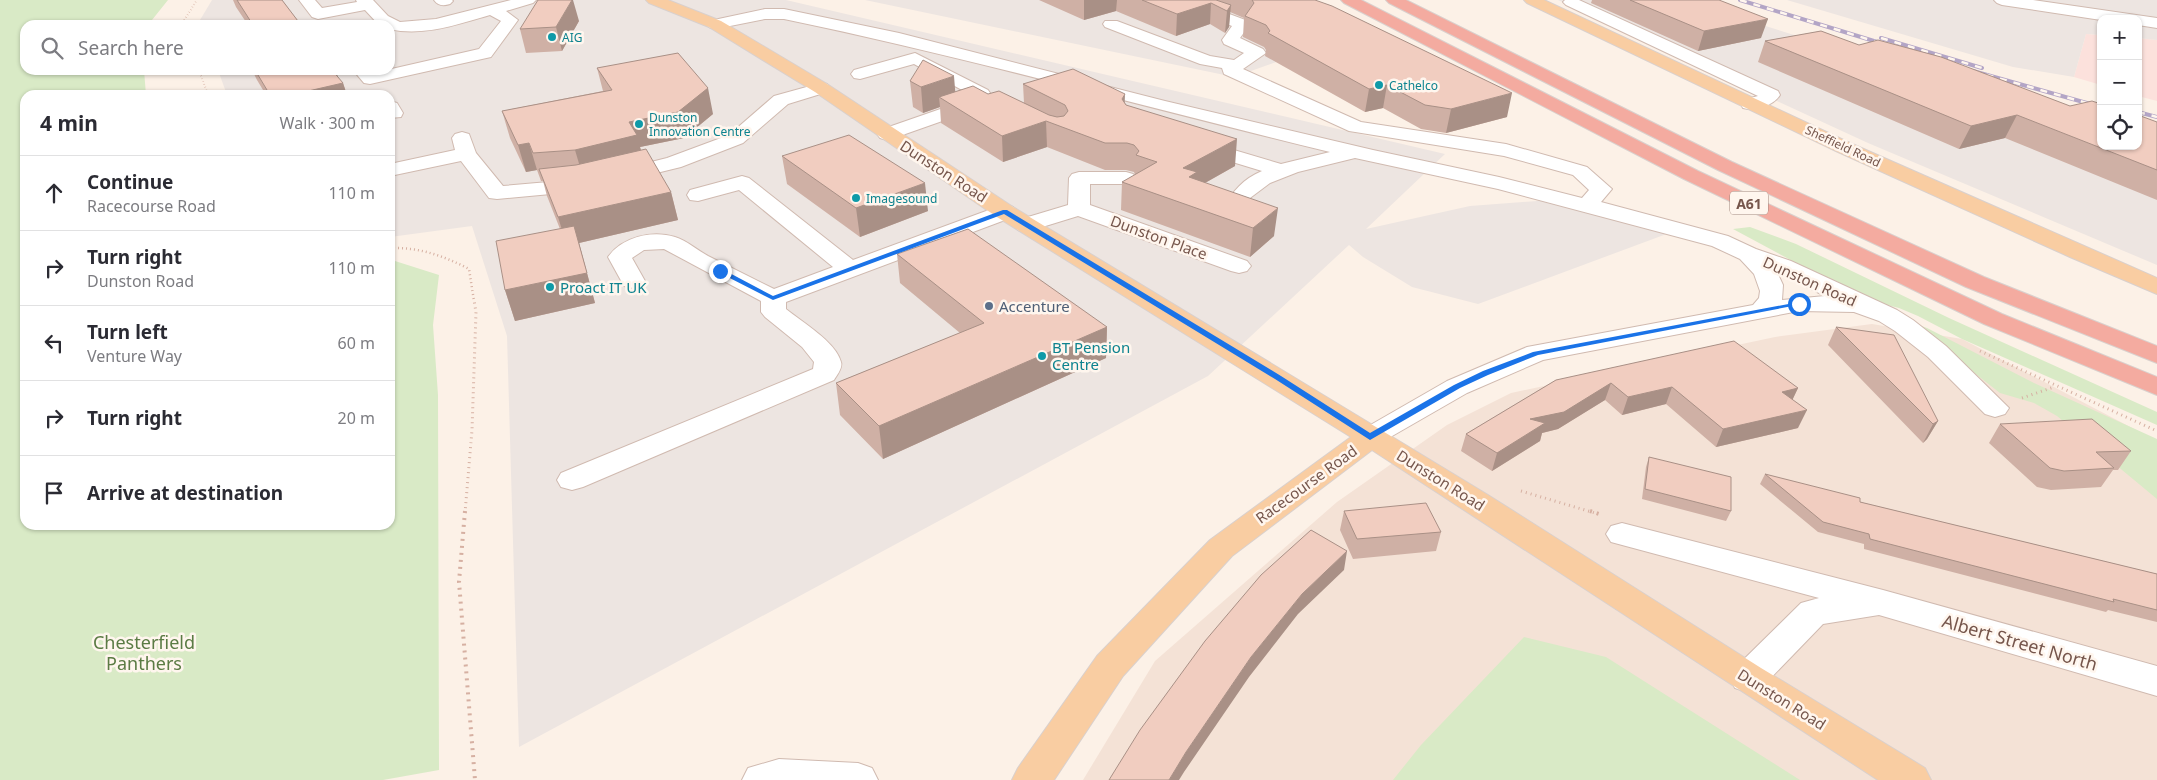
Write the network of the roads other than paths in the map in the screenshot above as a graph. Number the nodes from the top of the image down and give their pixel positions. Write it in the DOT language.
graph roads {
  1 [pos="307,0"];
  2 [pos="528,0"];
  3 [pos="654,0"];
  4 [pos="1178,0"];
  5 [pos="1349,0"];
  6 [pos="1394,0"];
  7 [pos="1532,0"];
  8 [pos="2002,0"];
  9 [pos="371,2"];
  10 [pos="1571,2"];
  11 [pos="492,10"];
  12 [pos="2102,15"];
  13 [pos="322,19"];
  14 [pos="385,20"];
  15 [pos="2142,21"];
  16 [pos="2157,23"];
  17 [pos="715,24"];
  18 [pos="1111,24"];
  19 [pos="395,26"];
  20 [pos="799,27"];
  21 [pos="915,58"];
  22 [pos="1233,68"];
  23 [pos="395,69"];
  24 [pos="860,74"];
  25 [pos="367,75"];
  26 [pos="821,88"];
  27 [pos="378,90"];
  28 [pos="1750,104"];
  29 [pos="887,134"];
  30 [pos="1180,139"];
  31 [pos="1358,152"];
  32 [pos="395,168"];
  33 [pos="1283,171"];
  34 [pos="1126,178"];
  35 [pos="698,194"];
  36 [pos="1587,205"];
  37 [pos="1234,208"];
  38 [pos="1079,209"];
  39 [pos="1005,212"];
  40 [pos="1026,225"];
  41 [pos="1748,254"];
  42 [pos="1239,266"];
  43 [pos="850,270"];
  44 [pos="633,281"];
  45 [pos="2157,287"];
  46 [pos="773,298"];
  47 [pos="1871,308"];
  48 [pos="1762,311"];
  49 [pos="2157,355"];
  50 [pos="2157,387"];
  51 [pos="1995,408"];
  52 [pos="1370,437"];
  53 [pos="572,480"];
  54 [pos="1622,534"];
  55 [pos="1883,603"];
  56 [pos="1748,678"];
  57 [pos="2157,681"];
  58 [pos="762,780"];
  59 [pos="858,780"];
  60 [pos="1032,780"];
  61 [pos="1911,780"];
  1 -- 13 [label="street"];
  2 -- 11 [label="street"];
  3 -- 17 [label="main road, Dunston Road"];
  4 -- 22 [label="street"];
  5 -- 50 [label="highway, A61"];
  6 -- 49 [label="highway, A61"];
  7 -- 28 [label="main road, Sheffield Road"];
  8 -- 12 [label="street"];
  9 -- 13 [label="street"];
  9 -- 14 [label="street"];
  10 -- 28 [label="street"];
  11 -- 19 [label="street"];
  11 -- 23 [label="street"];
  15 -- 16 [label="street"];
  17 -- 26 [label="main road, Dunston Road"];
  17 -- 31 [label="street, Dunston Road"];
  18 -- 22 [label="street"];
  20 -- 21 [label="street"];
  21 -- 24 [label="street"];
  21 -- 29 [label="street"];
  22 -- 36 [label="street"];
  25 -- 27 [label="street"];
  26 -- 29 [label="main road, Dunston Road"];
  26 -- 32 [label="street"];
  28 -- 45 [label="main road, Sheffield Road"];
  29 -- 39 [label="main road, Dunston Road"];
  30 -- 33 [label="street"];
  31 -- 33 [label="street"];
  31 -- 36 [label="street, Dunston Road"];
  33 -- 37 [label="street"];
  34 -- 38 [label="street"];
  35 -- 43 [label="street"];
  36 -- 41 [label="street, Dunston Road"];
  38 -- 40 [label="street"];
  38 -- 42 [label="street, Dunston Place"];
  39 -- 40 [label="main road, Dunston Road"];
  39 -- 43 [label="street"];
  40 -- 52 [label="main road, Dunston Road"];
  41 -- 47 [label="street, Dunston Road"];
  41 -- 48 [label="street, Dunston Road"];
  43 -- 46 [label="street"];
  44 -- 46 [label="street"];
  46 -- 53 [label="street"];
  47 -- 48 [label="street, Racecourse Road"];
  47 -- 51 [label="street, Racecourse Road"];
  48 -- 52 [label="street, Racecourse Road"];
  52 -- 56 [label="main road, Dunston Road"];
  52 -- 60 [label="main road, Racecourse Road"];
  54 -- 55 [label="street, Albert Street North"];
  55 -- 56 [label="street, Albert Street North"];
  55 -- 57 [label="street, Albert Street North"];
  56 -- 61 [label="main road, Dunston Road"];
  58 -- 59 [label="street"];
}
